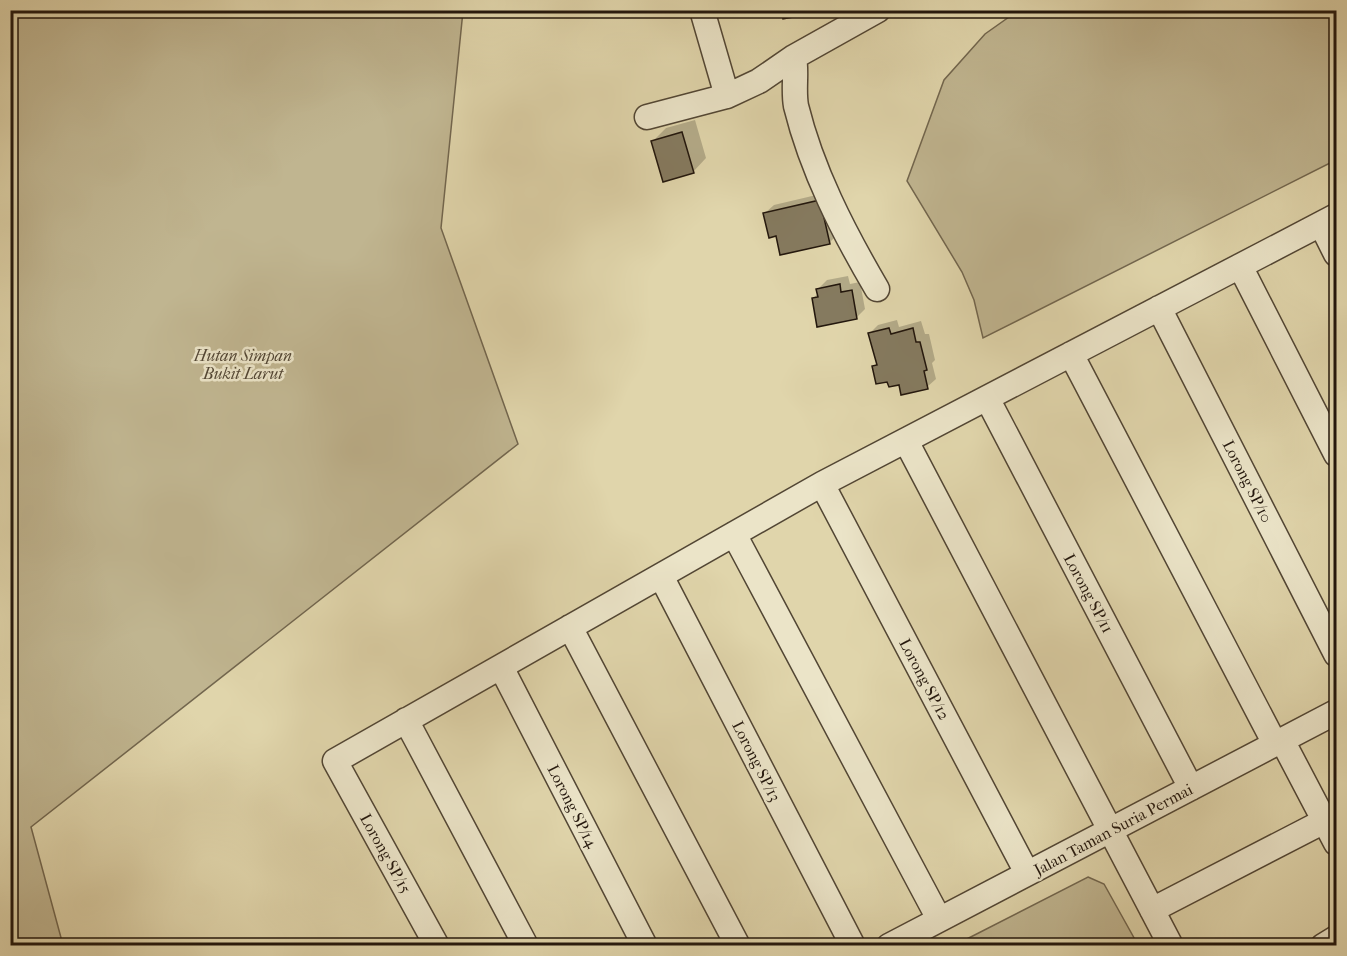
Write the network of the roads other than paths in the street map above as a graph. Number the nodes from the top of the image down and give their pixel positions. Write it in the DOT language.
graph roads {
  1 [pos="702,10"];
  2 [pos="878,10"];
  3 [pos="794,57"];
  4 [pos="727,96"];
  5 [pos="647,117"];
  6 [pos="1329,220"];
  7 [pos="1336,254"];
  8 [pos="1240,266"];
  9 [pos="877,289"];
  10 [pos="1160,308"];
  11 [pos="1071,354"];
  12 [pos="987,398"];
  13 [pos="906,441"];
  14 [pos="1336,453"];
  15 [pos="822,484"];
  16 [pos="734,534"];
  17 [pos="661,576"];
  18 [pos="570,627"];
  19 [pos="1336,654"];
  20 [pos="501,667"];
  21 [pos="1336,712"];
  22 [pos="406,720"];
  23 [pos="1278,742"];
  24 [pos="1191,788"];
  25 [pos="1330,818"];
  26 [pos="1109,831"];
  27 [pos="1336,843"];
  28 [pos="1028,873"];
  29 [pos="1152,910"];
  30 [pos="939,919"];
  31 [pos="1336,938"];
  32 [pos="436,945"];
  33 [pos="526,945"];
  34 [pos="645,945"];
  35 [pos="738,945"];
  36 [pos="853,945"];
  37 [pos="889,945"];
  38 [pos="1170,945"];
  39 [pos="1323,945"];
  1 -- 4 [label="street"];
  2 -- 3 [label="street"];
  3 -- 4 [label="street"];
  3 -- 9 [label="street"];
  4 -- 5 [label="street"];
  6 -- 7 [label="street"];
  6 -- 8 [label="street"];
  8 -- 10 [label="street"];
  8 -- 14 [label="street"];
  10 -- 11 [label="street"];
  10 -- 19 [label="street, Lorong SP/10"];
  11 -- 12 [label="street"];
  11 -- 23 [label="street"];
  12 -- 13 [label="street"];
  12 -- 24 [label="street, Lorong SP/11"];
  13 -- 15 [label="street"];
  13 -- 26 [label="street"];
  15 -- 16 [label="street"];
  15 -- 28 [label="street, Lorong SP/12"];
  16 -- 17 [label="street"];
  16 -- 30 [label="street"];
  17 -- 18 [label="street"];
  17 -- 36 [label="street, Lorong SP/13"];
  18 -- 20 [label="street"];
  18 -- 35 [label="street"];
  20 -- 22 [label="street"];
  20 -- 34 [label="street, Lorong SP/14"];
  21 -- 23 [label="street, Jalan Taman Suria Permai"];
  22 -- 32 [label="street, Lorong SP/15"];
  22 -- 33 [label="street"];
  23 -- 24 [label="street, Jalan Taman Suria Permai"];
  23 -- 25 [label="street"];
  24 -- 26 [label="street, Jalan Taman Suria Permai"];
  25 -- 27 [label="street"];
  25 -- 29 [label="street"];
  26 -- 28 [label="street, Jalan Taman Suria Permai"];
  26 -- 29 [label="street"];
  28 -- 30 [label="street, Jalan Taman Suria Permai"];
  29 -- 38 [label="street"];
  30 -- 37 [label="street, Jalan Taman Suria Permai"];
  31 -- 39 [label="street"];
}
